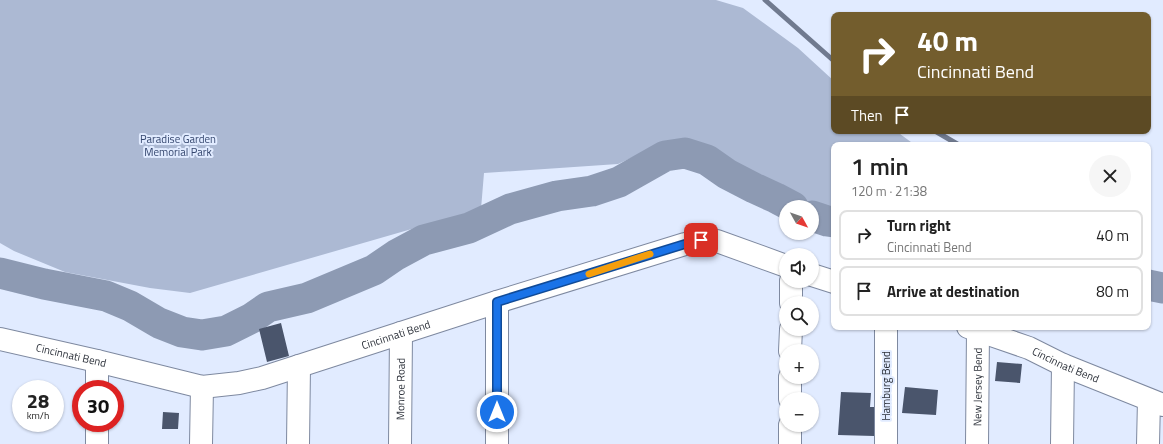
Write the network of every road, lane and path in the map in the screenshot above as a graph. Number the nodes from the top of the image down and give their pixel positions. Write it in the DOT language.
graph roads {
  1 [pos="779,263"];
  2 [pos="819,277"];
  3 [pos="831,281"];
  4 [pos="497,302"];
  5 [pos="886,330"];
  6 [pos="973,330"];
  7 [pos="976,330"];
  8 [pos="402,333"];
  9 [pos="0,339"];
  10 [pos="97,361"];
  11 [pos="1063,365"];
  12 [pos="299,366"];
  13 [pos="97,380"];
  14 [pos="202,387"];
  15 [pos="1156,403"];
  16 [pos="97,432"];
  17 [pos="790,432"];
  18 [pos="97,444"];
  19 [pos="201,444"];
  20 [pos="298,444"];
  21 [pos="400,444"];
  22 [pos="497,444"];
  23 [pos="790,444"];
  24 [pos="886,444"];
  25 [pos="977,444"];
  26 [pos="1062,444"];
  27 [pos="1148,444"];
  1 -- 4 [label="street, Cincinnati Bend"];
  2 -- 3 [label="street"];
  4 -- 8 [label="street, Cincinnati Bend"];
  4 -- 22 [label="street"];
  5 -- 24 [label="street, Hamburg Bend"];
  6 -- 25 [label="street, New Jersey Bend"];
  7 -- 11 [label="street, Cincinnati Bend"];
  8 -- 12 [label="street, Cincinnati Bend"];
  8 -- 21 [label="street, Monroe Road"];
  9 -- 10 [label="street, Cincinnati Bend"];
  10 -- 13 [label="street"];
  10 -- 14 [label="street, Cincinnati Bend"];
  11 -- 15 [label="street, Cincinnati Bend"];
  11 -- 26 [label="street"];
  12 -- 14 [label="street, Cincinnati Bend"];
  12 -- 20 [label="street"];
  14 -- 19 [label="street"];
  15 -- 27 [label="street"];
  16 -- 18 [label="street"];
  17 -- 23 [label="street"];
}
